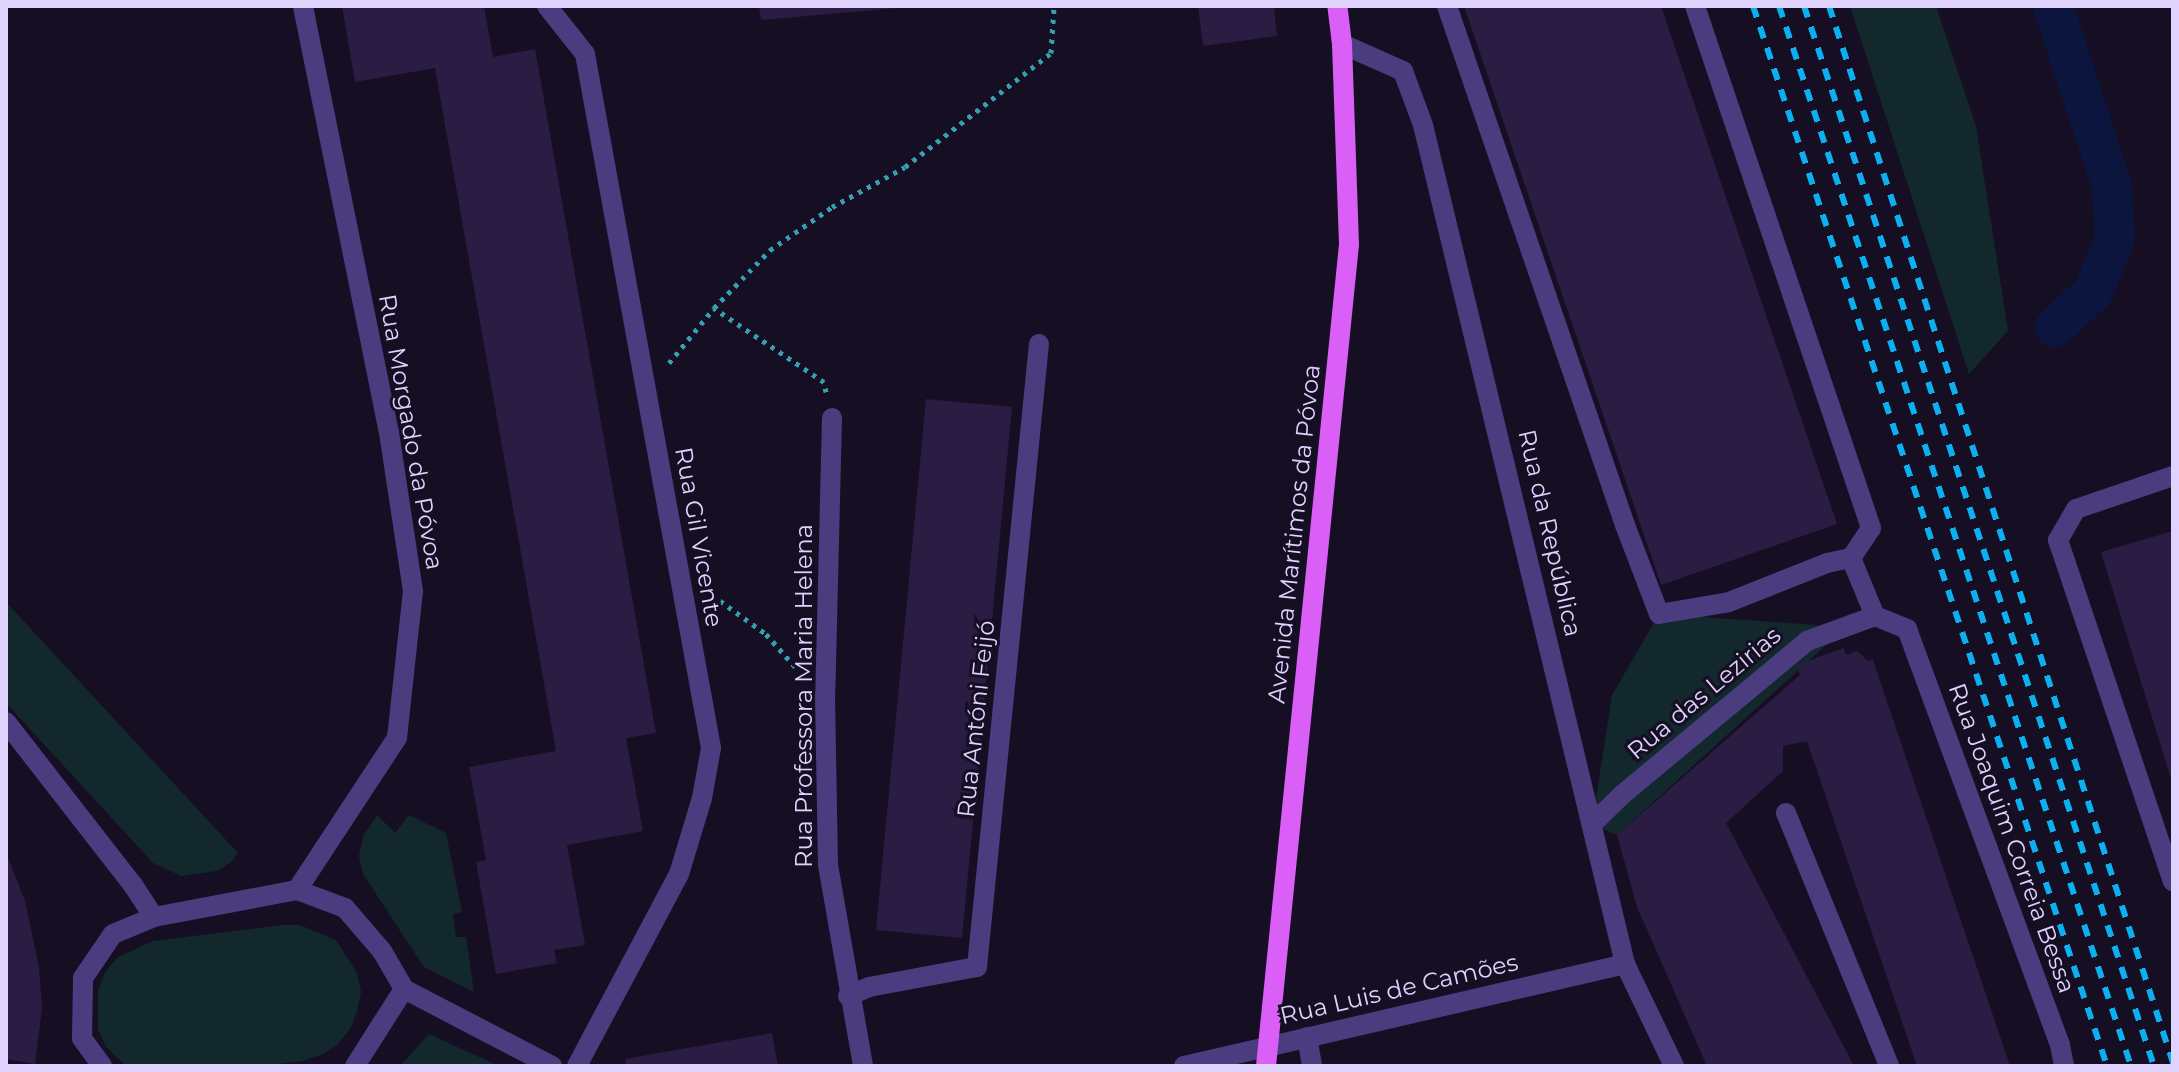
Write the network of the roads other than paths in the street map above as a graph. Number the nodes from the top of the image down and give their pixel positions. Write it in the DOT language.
graph roads {
  1 [pos="303,6"];
  2 [pos="547,6"];
  3 [pos="1337,6"];
  4 [pos="1447,6"];
  5 [pos="1695,6"];
  6 [pos="1342,44"];
  7 [pos="1039,344"];
  8 [pos="832,418"];
  9 [pos="2173,476"];
  10 [pos="1851,558"];
  11 [pos="1875,616"];
  12 [pos="6,722"];
  13 [pos="1786,813"];
  14 [pos="1592,824"];
  15 [pos="2173,881"];
  16 [pos="297,890"];
  17 [pos="154,917"];
  18 [pos="1625,964"];
  19 [pos="404,989"];
  20 [pos="848,996"];
  21 [pos="1307,1037"];
  22 [pos="1268,1056"];
  23 [pos="102,1066"];
  24 [pos="355,1066"];
  25 [pos="552,1066"];
  26 [pos="577,1066"];
  27 [pos="863,1066"];
  28 [pos="1184,1066"];
  29 [pos="1312,1066"];
  30 [pos="1674,1066"];
  31 [pos="1889,1066"];
  32 [pos="2064,1066"];
  1 -- 16 [label="street, Rua Morgado da Póvoa"];
  2 -- 26 [label="street, Rua Gil Vicente"];
  3 -- 6 [label="main road, Avenida Marítimos da Póvoa"];
  4 -- 10 [label="street"];
  5 -- 10 [label="street"];
  6 -- 14 [label="street, Rua da República"];
  6 -- 22 [label="main road, Avenida Marítimos da Póvoa"];
  7 -- 20 [label="street, Rua Antóni Feijó"];
  8 -- 20 [label="street, Rua Professora Maria Helena"];
  9 -- 15 [label="street"];
  10 -- 11 [label="street"];
  11 -- 14 [label="street, Rua das Lezirias"];
  11 -- 32 [label="street, Rua Joaquim Correia Bessa"];
  12 -- 17 [label="street"];
  13 -- 31 [label="street"];
  14 -- 18 [label="street, Rua da República"];
  16 -- 17 [label="street"];
  16 -- 19 [label="street"];
  17 -- 23 [label="street"];
  18 -- 21 [label="street, Rua Luis de Camões"];
  18 -- 30 [label="street, Rua da República"];
  19 -- 24 [label="street"];
  19 -- 25 [label="street"];
  20 -- 27 [label="street, Rua Professora Maria Helena"];
  21 -- 22 [label="street, Rua Luis de Camões"];
  21 -- 29 [label="street"];
  22 -- 28 [label="street, Rua Luis de Camões"];
}
